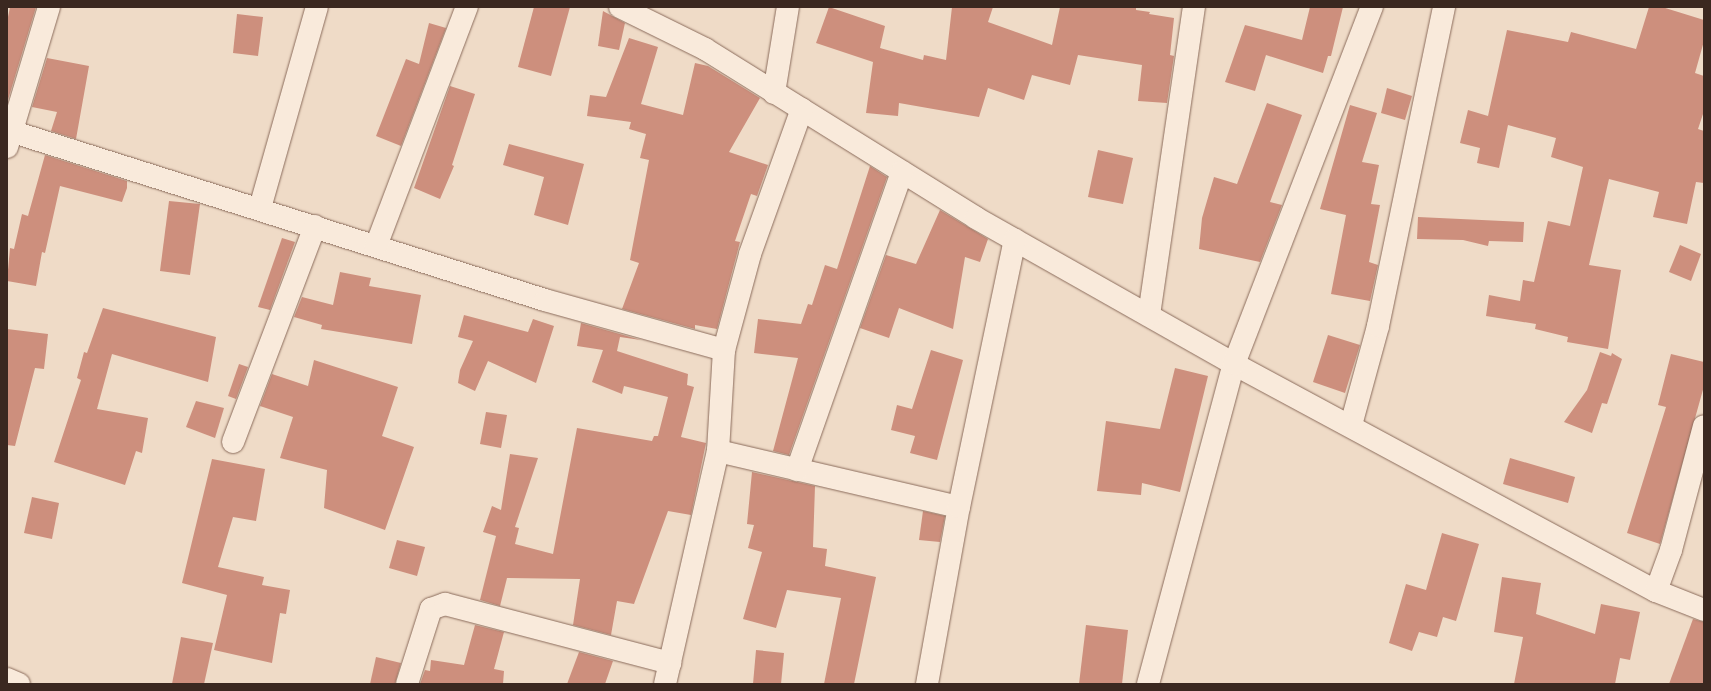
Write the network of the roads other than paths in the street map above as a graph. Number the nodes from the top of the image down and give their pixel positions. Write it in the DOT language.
graph roads {
  1 [pos="49,7"];
  2 [pos="317,7"];
  3 [pos="467,7"];
  4 [pos="620,7"];
  5 [pos="788,7"];
  6 [pos="1194,7"];
  7 [pos="1372,7"];
  8 [pos="1441,8"];
  9 [pos="774,93"];
  10 [pos="802,109"];
  11 [pos="9,136"];
  12 [pos="902,172"];
  13 [pos="260,208"];
  14 [pos="315,226"];
  15 [pos="1015,240"];
  16 [pos="376,246"];
  17 [pos="1150,315"];
  18 [pos="724,350"];
  19 [pos="1234,364"];
  20 [pos="1351,426"];
  21 [pos="1704,426"];
  22 [pos="232,442"];
  23 [pos="718,451"];
  24 [pos="797,470"];
  25 [pos="959,507"];
  26 [pos="1656,591"];
  27 [pos="1704,610"];
  28 [pos="670,663"];
  29 [pos="7,679"];
  30 [pos="19,684"];
  31 [pos="407,684"];
  32 [pos="665,684"];
  33 [pos="927,684"];
  34 [pos="1148,684"];
  1 -- 11 [label="street"];
  2 -- 13 [label="street"];
  3 -- 16 [label="street"];
  4 -- 9 [label="street"];
  5 -- 9 [label="street"];
  6 -- 17 [label="street"];
  7 -- 19 [label="street"];
  8 -- 20 [label="street"];
  9 -- 10 [label="street"];
  10 -- 12 [label="street"];
  10 -- 18 [label="street"];
  11 -- 13 [label="street"];
  12 -- 15 [label="street"];
  12 -- 24 [label="street"];
  13 -- 14 [label="street"];
  14 -- 16 [label="street"];
  14 -- 22 [label="street"];
  15 -- 17 [label="street"];
  15 -- 25 [label="street"];
  16 -- 18 [label="street"];
  17 -- 19 [label="street"];
  18 -- 23 [label="street"];
  19 -- 20 [label="street"];
  19 -- 34 [label="street"];
  20 -- 26 [label="street"];
  21 -- 26 [label="street"];
  23 -- 24 [label="street"];
  23 -- 28 [label="street"];
  24 -- 25 [label="street"];
  25 -- 33 [label="street"];
  26 -- 27 [label="street"];
  28 -- 31 [label="street"];
  28 -- 32 [label="street"];
  29 -- 30 [label="street"];
}
